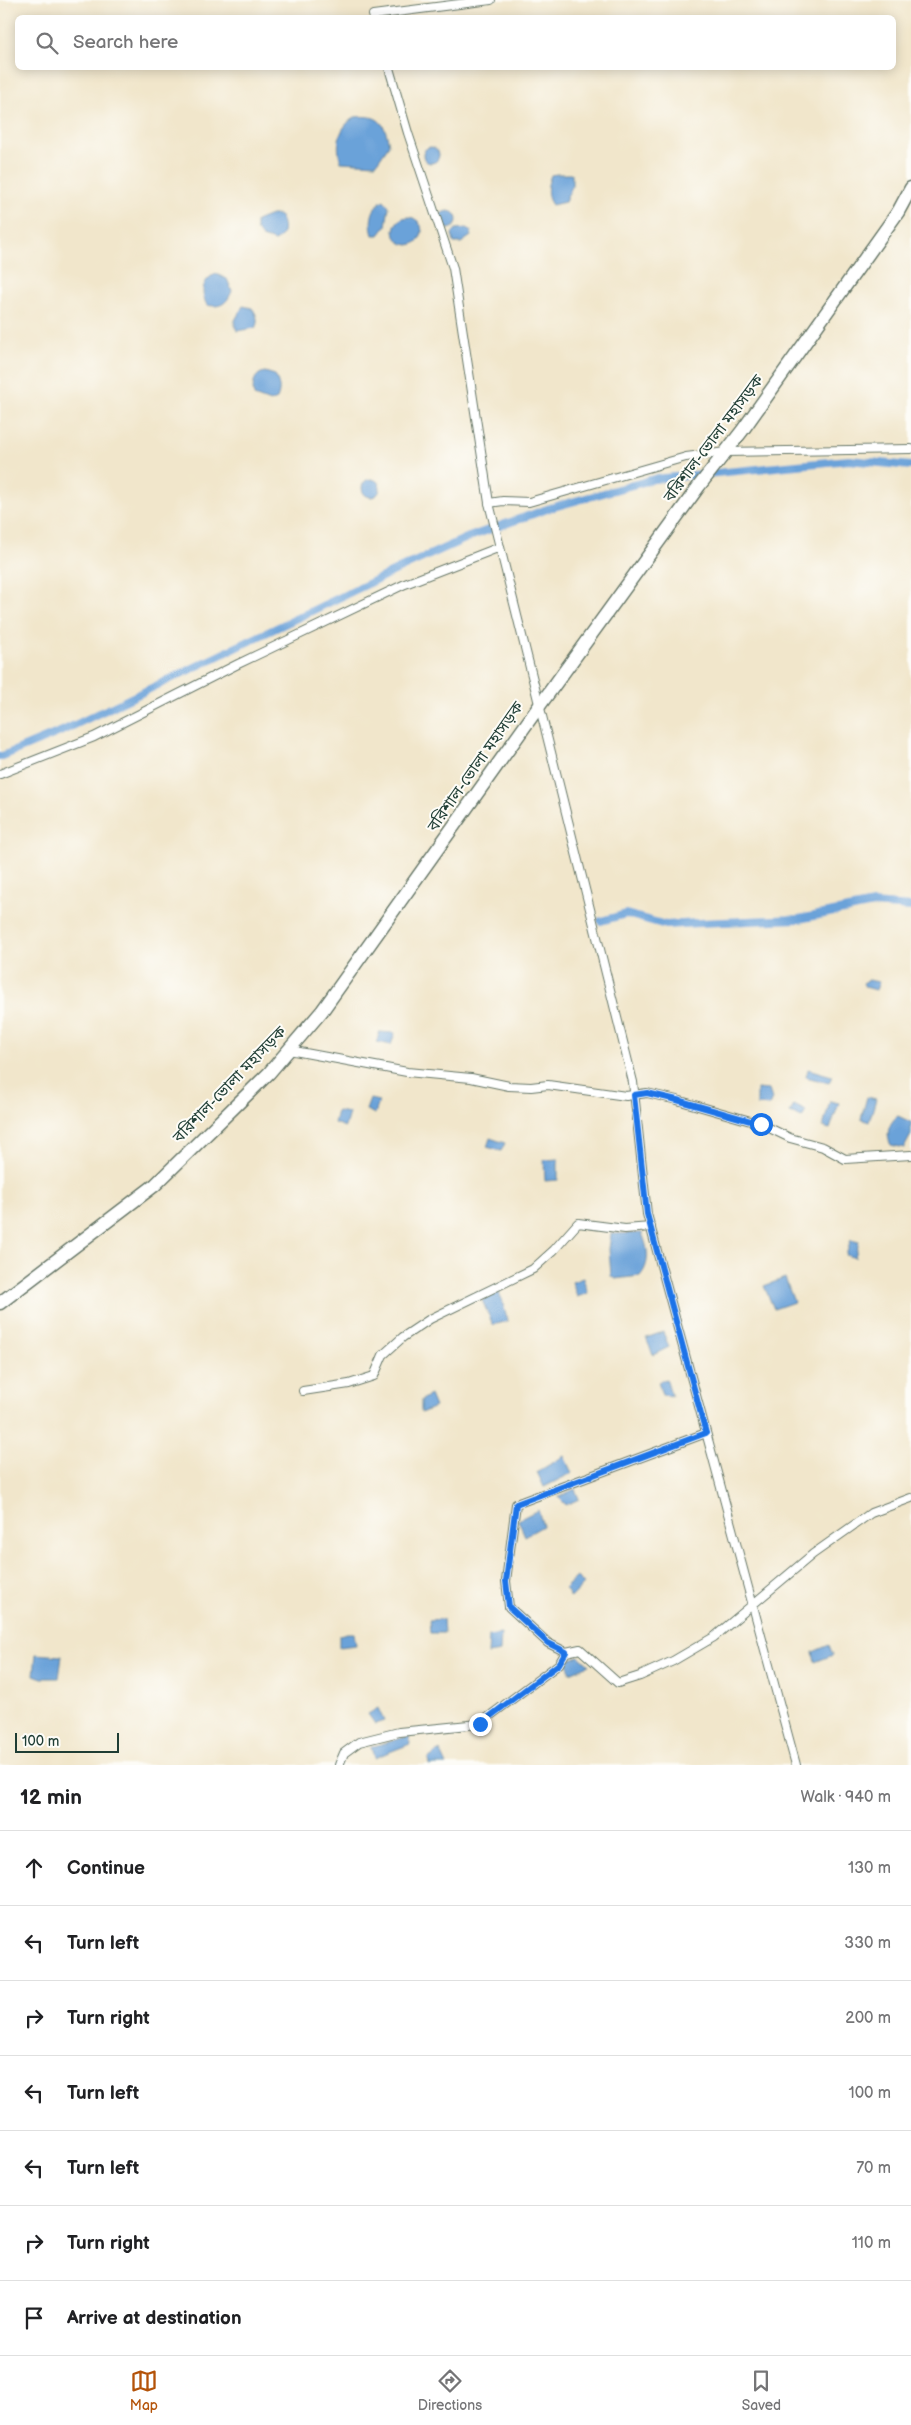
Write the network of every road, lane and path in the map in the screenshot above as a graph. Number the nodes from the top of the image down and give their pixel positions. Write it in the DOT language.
graph roads {
  1 [pos="491,0"];
  2 [pos="373,15"];
  3 [pos="389,70"];
  4 [pos="911,188"];
  5 [pos="911,449"];
  6 [pos="724,453"];
  7 [pos="489,504"];
  8 [pos="499,543"];
  9 [pos="540,705"];
  10 [pos="0,774"];
  11 [pos="289,1050"];
  12 [pos="634,1095"];
  13 [pos="911,1155"];
  14 [pos="651,1227"];
  15 [pos="0,1304"];
  16 [pos="303,1392"];
  17 [pos="706,1433"];
  18 [pos="911,1498"];
  19 [pos="752,1603"];
  20 [pos="566,1652"];
  21 [pos="339,1765"];
  22 [pos="796,1765"];
  1 -- 2 [label="street"];
  3 -- 7 [label="street"];
  4 -- 6 [label="highway, বরিশাল-ভোলা মহাসড়ক"];
  5 -- 6 [label="street"];
  6 -- 7 [label="street"];
  6 -- 9 [label="highway, বরিশাল-ভোলা মহাসড়ক"];
  7 -- 8 [label="street"];
  8 -- 9 [label="street"];
  8 -- 10 [label="street"];
  9 -- 11 [label="highway, বরিশাল-ভোলা মহাসড়ক"];
  9 -- 12 [label="street"];
  11 -- 12 [label="street"];
  11 -- 15 [label="highway, বরিশাল-ভোলা মহাসড়ক"];
  12 -- 13 [label="street"];
  12 -- 14 [label="street"];
  14 -- 16 [label="street"];
  14 -- 17 [label="street"];
  17 -- 19 [label="street"];
  17 -- 20 [label="street"];
  18 -- 19 [label="street"];
  19 -- 20 [label="street"];
  19 -- 22 [label="street"];
  20 -- 21 [label="street"];
}
